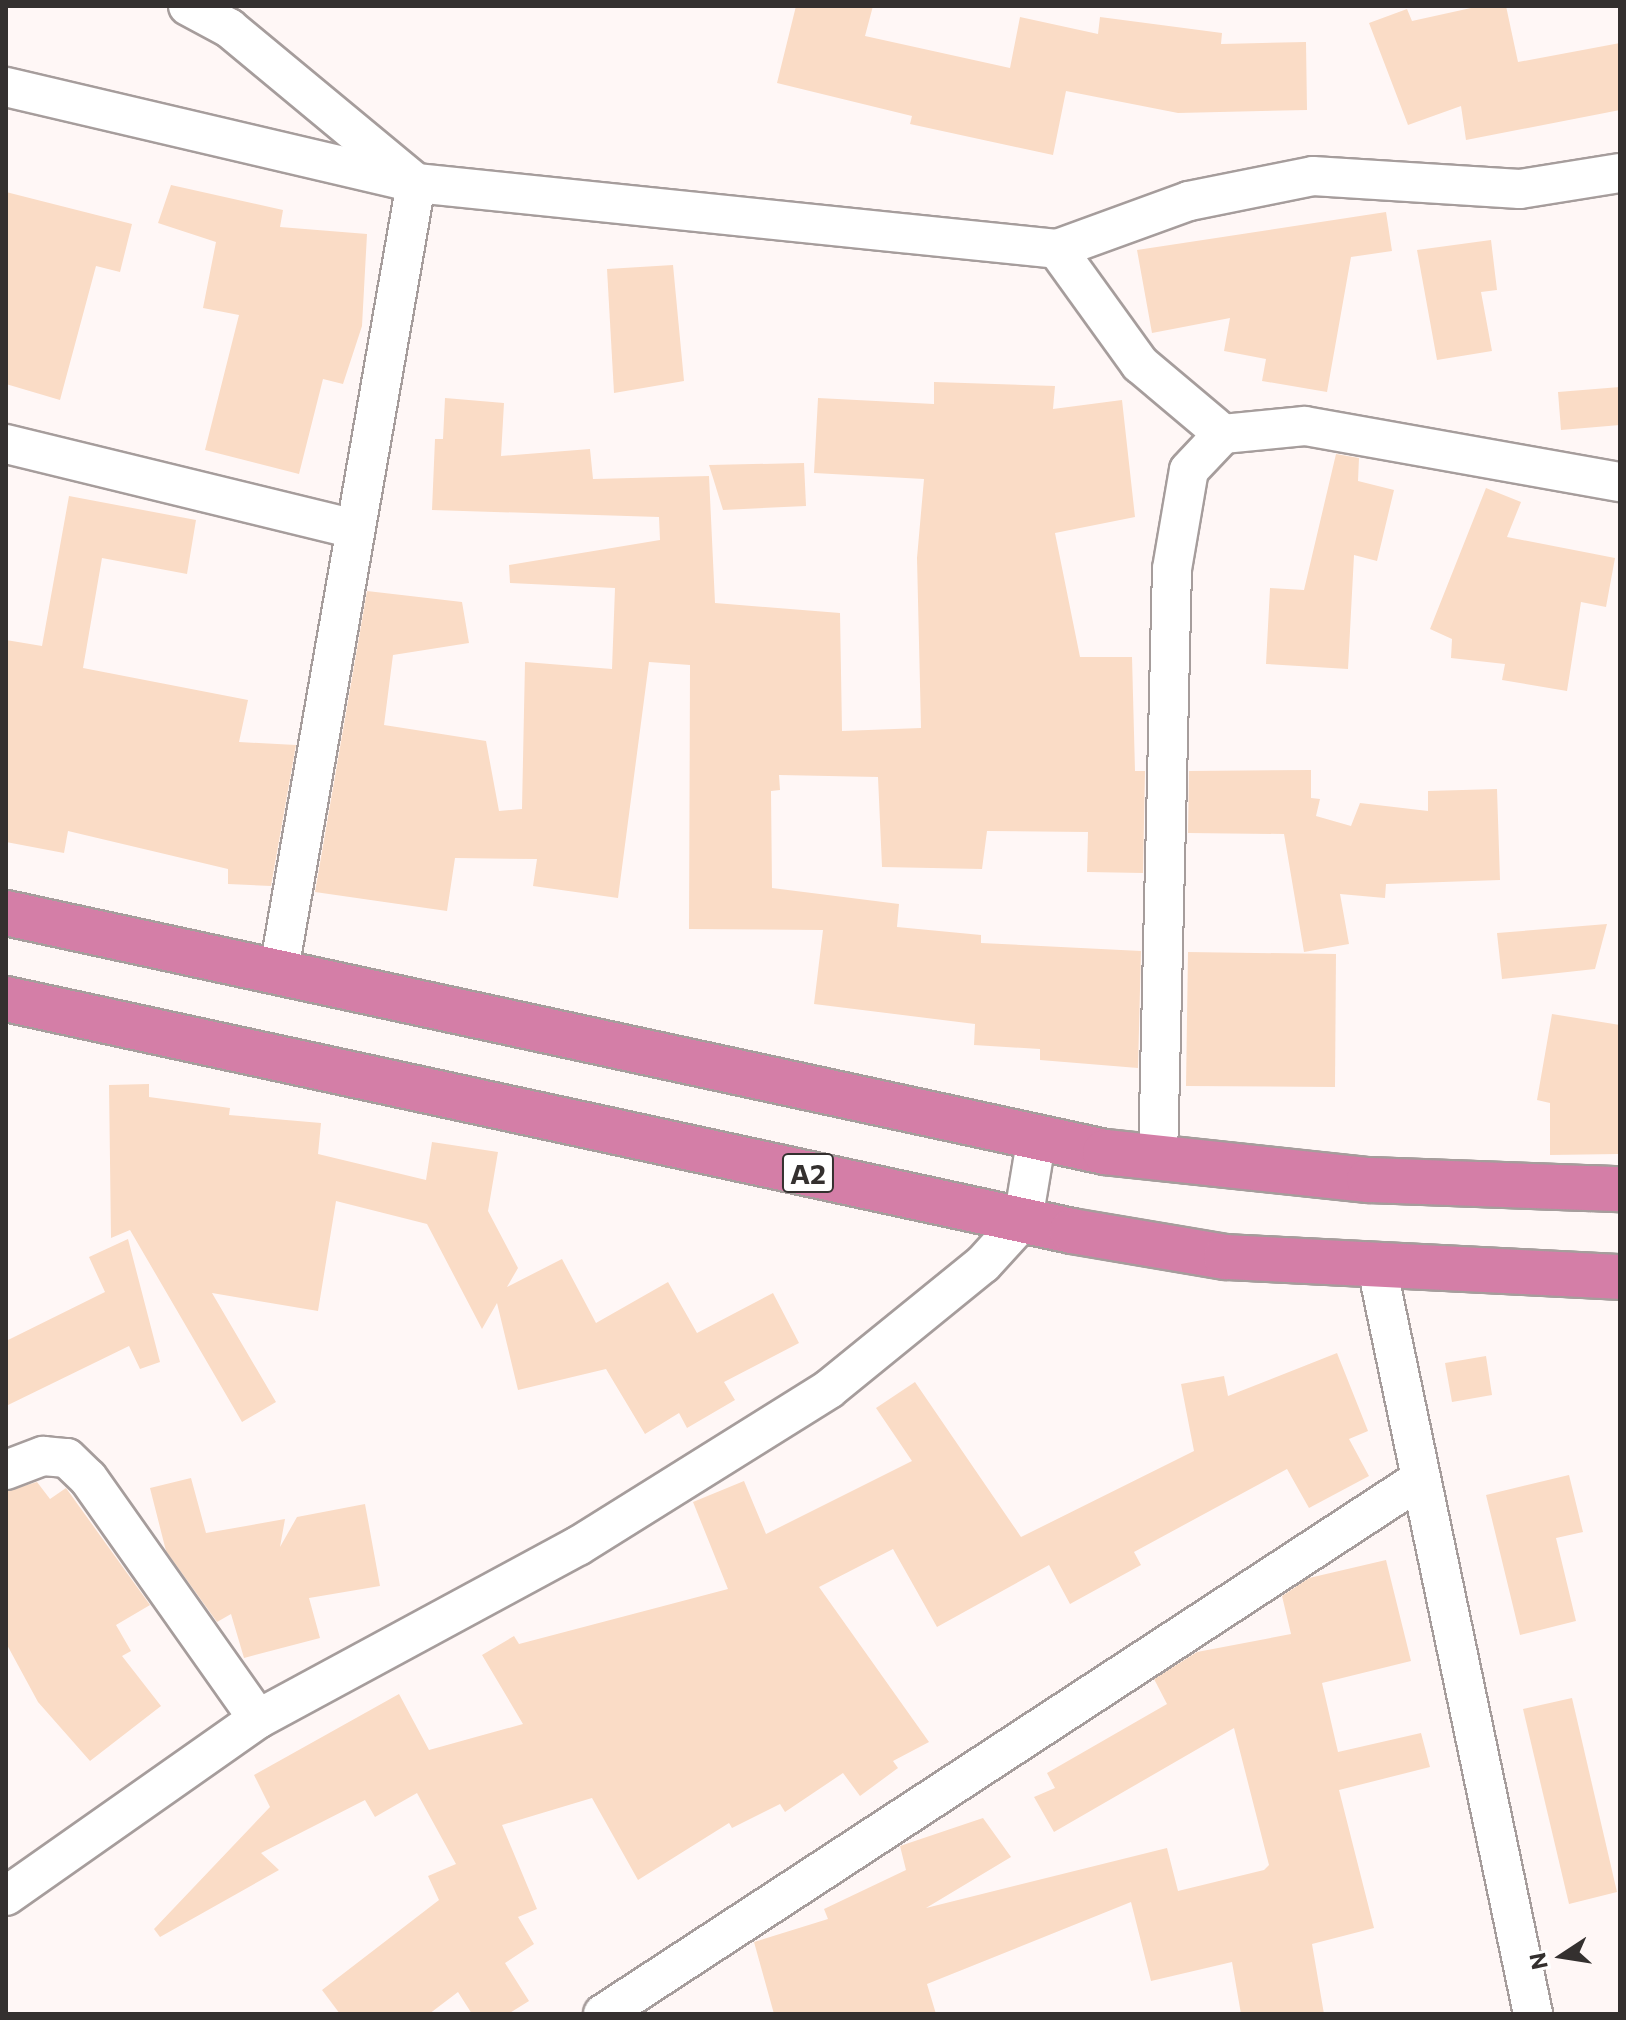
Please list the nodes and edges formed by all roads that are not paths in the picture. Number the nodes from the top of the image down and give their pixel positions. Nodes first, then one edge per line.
1 (188, 6) edge
2 (6, 87) edge
3 (1620, 173) edge
4 (416, 183) junction
5 (1057, 249) junction
6 (1223, 434) junction
7 (6, 444) edge
8 (1620, 482) edge
9 (355, 529) junction
10 (6, 913) edge
11 (279, 970) junction
12 (6, 999) edge
13 (1037, 1136) junction
14 (1158, 1158) junction
15 (1620, 1189) edge
16 (1023, 1220) junction
17 (1377, 1267) junction
18 (1620, 1277) edge
19 (6, 1470) edge
20 (1419, 1480) junction
21 (258, 1719) junction
22 (6, 1896) edge
23 (603, 2014) edge
24 (1533, 2014) edge

1 - 4 street
2 - 4 street
3 - 5 street
4 - 5 street
4 - 9 street
5 - 6 street
6 - 8 street
6 - 14 street
7 - 9 street
9 - 11 street
10 - 11 highway
11 - 13 highway
12 - 16 highway, A2
13 - 14 highway
13 - 16 street
14 - 15 highway
16 - 17 highway, A2
16 - 21 street
17 - 18 highway, A2
17 - 20 street
19 - 21 street
20 - 23 street
20 - 24 street
21 - 22 street

